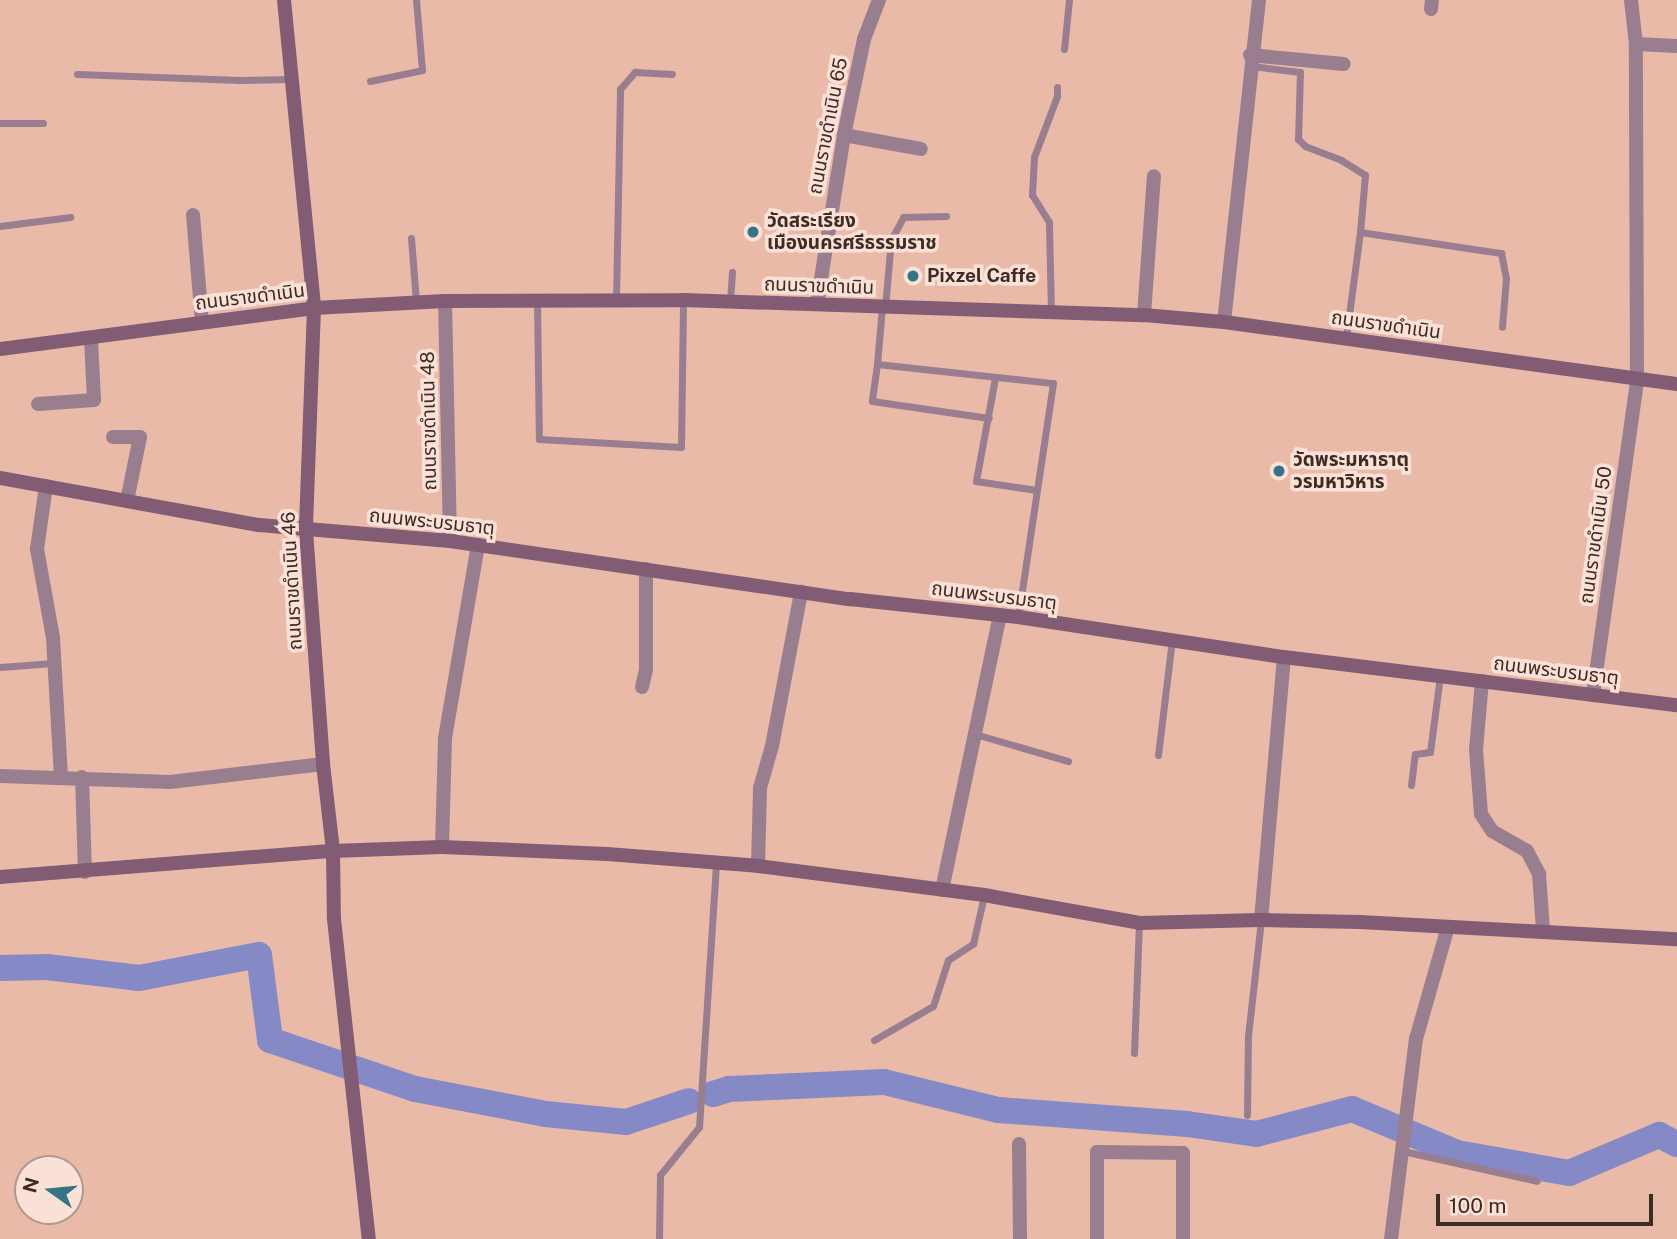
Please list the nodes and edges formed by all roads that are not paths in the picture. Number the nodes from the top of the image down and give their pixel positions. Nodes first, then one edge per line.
1 (284, 0) edge
2 (416, 0) edge
3 (879, 0) edge
4 (1069, 0) edge
5 (1259, 0) edge
6 (1631, 0) edge
7 (1636, 44) junction
8 (1677, 46) edge
9 (1064, 49) dead end
10 (1250, 61) junction
11 (1344, 64) dead end
12 (77, 74) dead end
13 (672, 74) dead end
14 (291, 79) junction
15 (370, 81) dead end
16 (1058, 87) dead end
17 (0, 123) edge
18 (43, 123) dead end
19 (844, 135) junction
20 (921, 149) dead end
21 (1154, 176) dead end
22 (193, 215) dead end
23 (946, 216) dead end
24 (71, 217) dead end
25 (0, 226) edge
26 (1360, 232) junction
27 (411, 238) dead end
28 (732, 272) dead end
29 (445, 300) junction
30 (537, 300) junction
31 (616, 300) junction
32 (683, 300) junction
33 (416, 302) junction
34 (729, 302) junction
35 (817, 304) junction
36 (314, 308) junction
37 (883, 308) junction
38 (1051, 314) junction
39 (1144, 315) junction
40 (202, 322) junction
41 (1224, 322) junction
42 (1502, 327) dead end
43 (91, 338) junction
44 (1346, 339) junction
45 (0, 349) edge
46 (877, 364) junction
47 (995, 378) junction
48 (1637, 380) junction
49 (1677, 384) edge
50 (38, 404) dead end
51 (989, 418) junction
52 (113, 436) dead end
53 (0, 478) edge
54 (47, 486) junction
55 (1036, 490) junction
56 (127, 501) junction
57 (306, 531) junction
58 (450, 541) junction
59 (478, 545) junction
60 (646, 569) junction
61 (801, 592) junction
62 (1000, 615) junction
63 (1018, 617) junction
64 (1172, 640) junction
65 (1284, 657) junction
66 (54, 663) junction
67 (0, 667) edge
68 (1440, 676) junction
69 (1482, 681) junction
70 (642, 687) dead end
71 (1593, 695) junction
72 (1677, 705) edge
73 (975, 734) junction
74 (1158, 755) dead end
75 (1068, 761) dead end
76 (323, 764) junction
77 (0, 776) edge
78 (61, 776) junction
79 (82, 777) junction
80 (1411, 785) dead end
81 (442, 847) junction
82 (333, 851) junction
83 (716, 863) junction
84 (758, 866) junction
85 (85, 872) junction
86 (0, 877) edge
87 (942, 890) junction
88 (984, 895) junction
89 (1261, 920) junction
90 (1139, 923) junction
91 (1448, 927) junction
92 (1543, 930) junction
93 (1677, 939) edge
94 (874, 1040) dead end
95 (1134, 1053) dead end
96 (1247, 1115) dead end
97 (1019, 1144) dead end
98 (1403, 1148) junction
99 (1537, 1181) dead end
100 (369, 1239) edge
101 (659, 1239) edge
102 (1020, 1239) edge
103 (1097, 1239) edge
104 (1183, 1239) edge
105 (1391, 1239) edge

1 - 14 street, ถนนราขดำเนิน 46
2 - 15 lane
3 - 19 street, ถนนราขดำเนิน 65
4 - 9 lane
5 - 10 street
6 - 7 street, ถนนราขดำเนิน 50
7 - 8 street
7 - 48 street, ถนนราขดำเนิน 50
10 - 11 street
10 - 26 lane
10 - 41 street
12 - 14 lane
13 - 31 lane
14 - 36 street, ถนนราขดำเนิน 46
16 - 38 lane
17 - 18 lane
19 - 20 street
19 - 35 street, ถนนราขดำเนิน 65
21 - 39 street
22 - 40 street
23 - 37 lane
24 - 25 lane
26 - 42 lane
26 - 44 lane
27 - 33 lane
28 - 34 lane
29 - 30 street, ถนนราขดำเนิน
29 - 33 street, ถนนราขดำเนิน
29 - 58 street, ถนนราขดำเนิน 48
30 - 31 street, ถนนราขดำเนิน
30 - 32 lane
31 - 32 street, ถนนราขดำเนิน
32 - 34 street, ถนนราขดำเนิน
33 - 36 street, ถนนราขดำเนิน
34 - 35 street, ถนนราขดำเนิน
35 - 37 street, ถนนราขดำเนิน
36 - 40 street, ถนนราขดำเนิน
36 - 57 street, ถนนราขดำเนิน 46
37 - 38 street, ถนนราขดำเนิน
37 - 46 lane
38 - 39 street, ถนนราขดำเนิน
39 - 41 street, ถนนราขดำเนิน
40 - 43 street, ถนนราขดำเนิน
41 - 44 street, ถนนราขดำเนิน
43 - 45 street, ถนนราขดำเนิน
43 - 50 street
44 - 48 street, ถนนราขดำเนิน
46 - 47 lane
46 - 51 lane
47 - 51 lane
47 - 55 lane
48 - 49 street, ถนนราขดำเนิน
48 - 71 street, ถนนราขดำเนิน 50
51 - 55 lane
52 - 56 street
53 - 54 street, ถนนพระบรมธาตุ
54 - 56 street, ถนนพระบรมธาตุ
54 - 66 street
55 - 63 lane
56 - 57 street, ถนนพระบรมธาตุ
57 - 58 street, ถนนพระบรมธาตุ
57 - 76 street, ถนนราขดำเนิน 46
58 - 59 street, ถนนพระบรมธาตุ
59 - 60 street, ถนนพระบรมธาตุ
59 - 81 street
60 - 61 street, ถนนพระบรมธาตุ
60 - 70 street
61 - 62 street, ถนนพระบรมธาตุ
61 - 84 street
62 - 63 street, ถนนพระบรมธาตุ
62 - 73 street
63 - 64 street, ถนนพระบรมธาตุ
64 - 65 street, ถนนพระบรมธาตุ
64 - 74 lane
65 - 68 street, ถนนพระบรมธาตุ
65 - 89 street
66 - 67 lane
66 - 78 street
68 - 69 street, ถนนพระบรมธาตุ
68 - 80 lane
69 - 71 street, ถนนพระบรมธาตุ
69 - 92 street
71 - 72 street, ถนนพระบรมธาตุ
73 - 75 lane
73 - 87 street
76 - 79 street
76 - 82 street, ถนนราขดำเนิน 46
77 - 78 street
78 - 79 street
79 - 85 street
81 - 82 street
81 - 83 street
82 - 85 street
82 - 100 street, ถนนราขดำเนิน 46
83 - 84 street
83 - 101 lane
84 - 87 street
85 - 86 street
87 - 88 street
88 - 90 street
88 - 94 lane
89 - 90 street
89 - 91 street
89 - 96 lane
90 - 95 lane
91 - 92 street
91 - 98 street
92 - 93 street
97 - 102 street
98 - 99 lane
98 - 105 street
103 - 104 street

